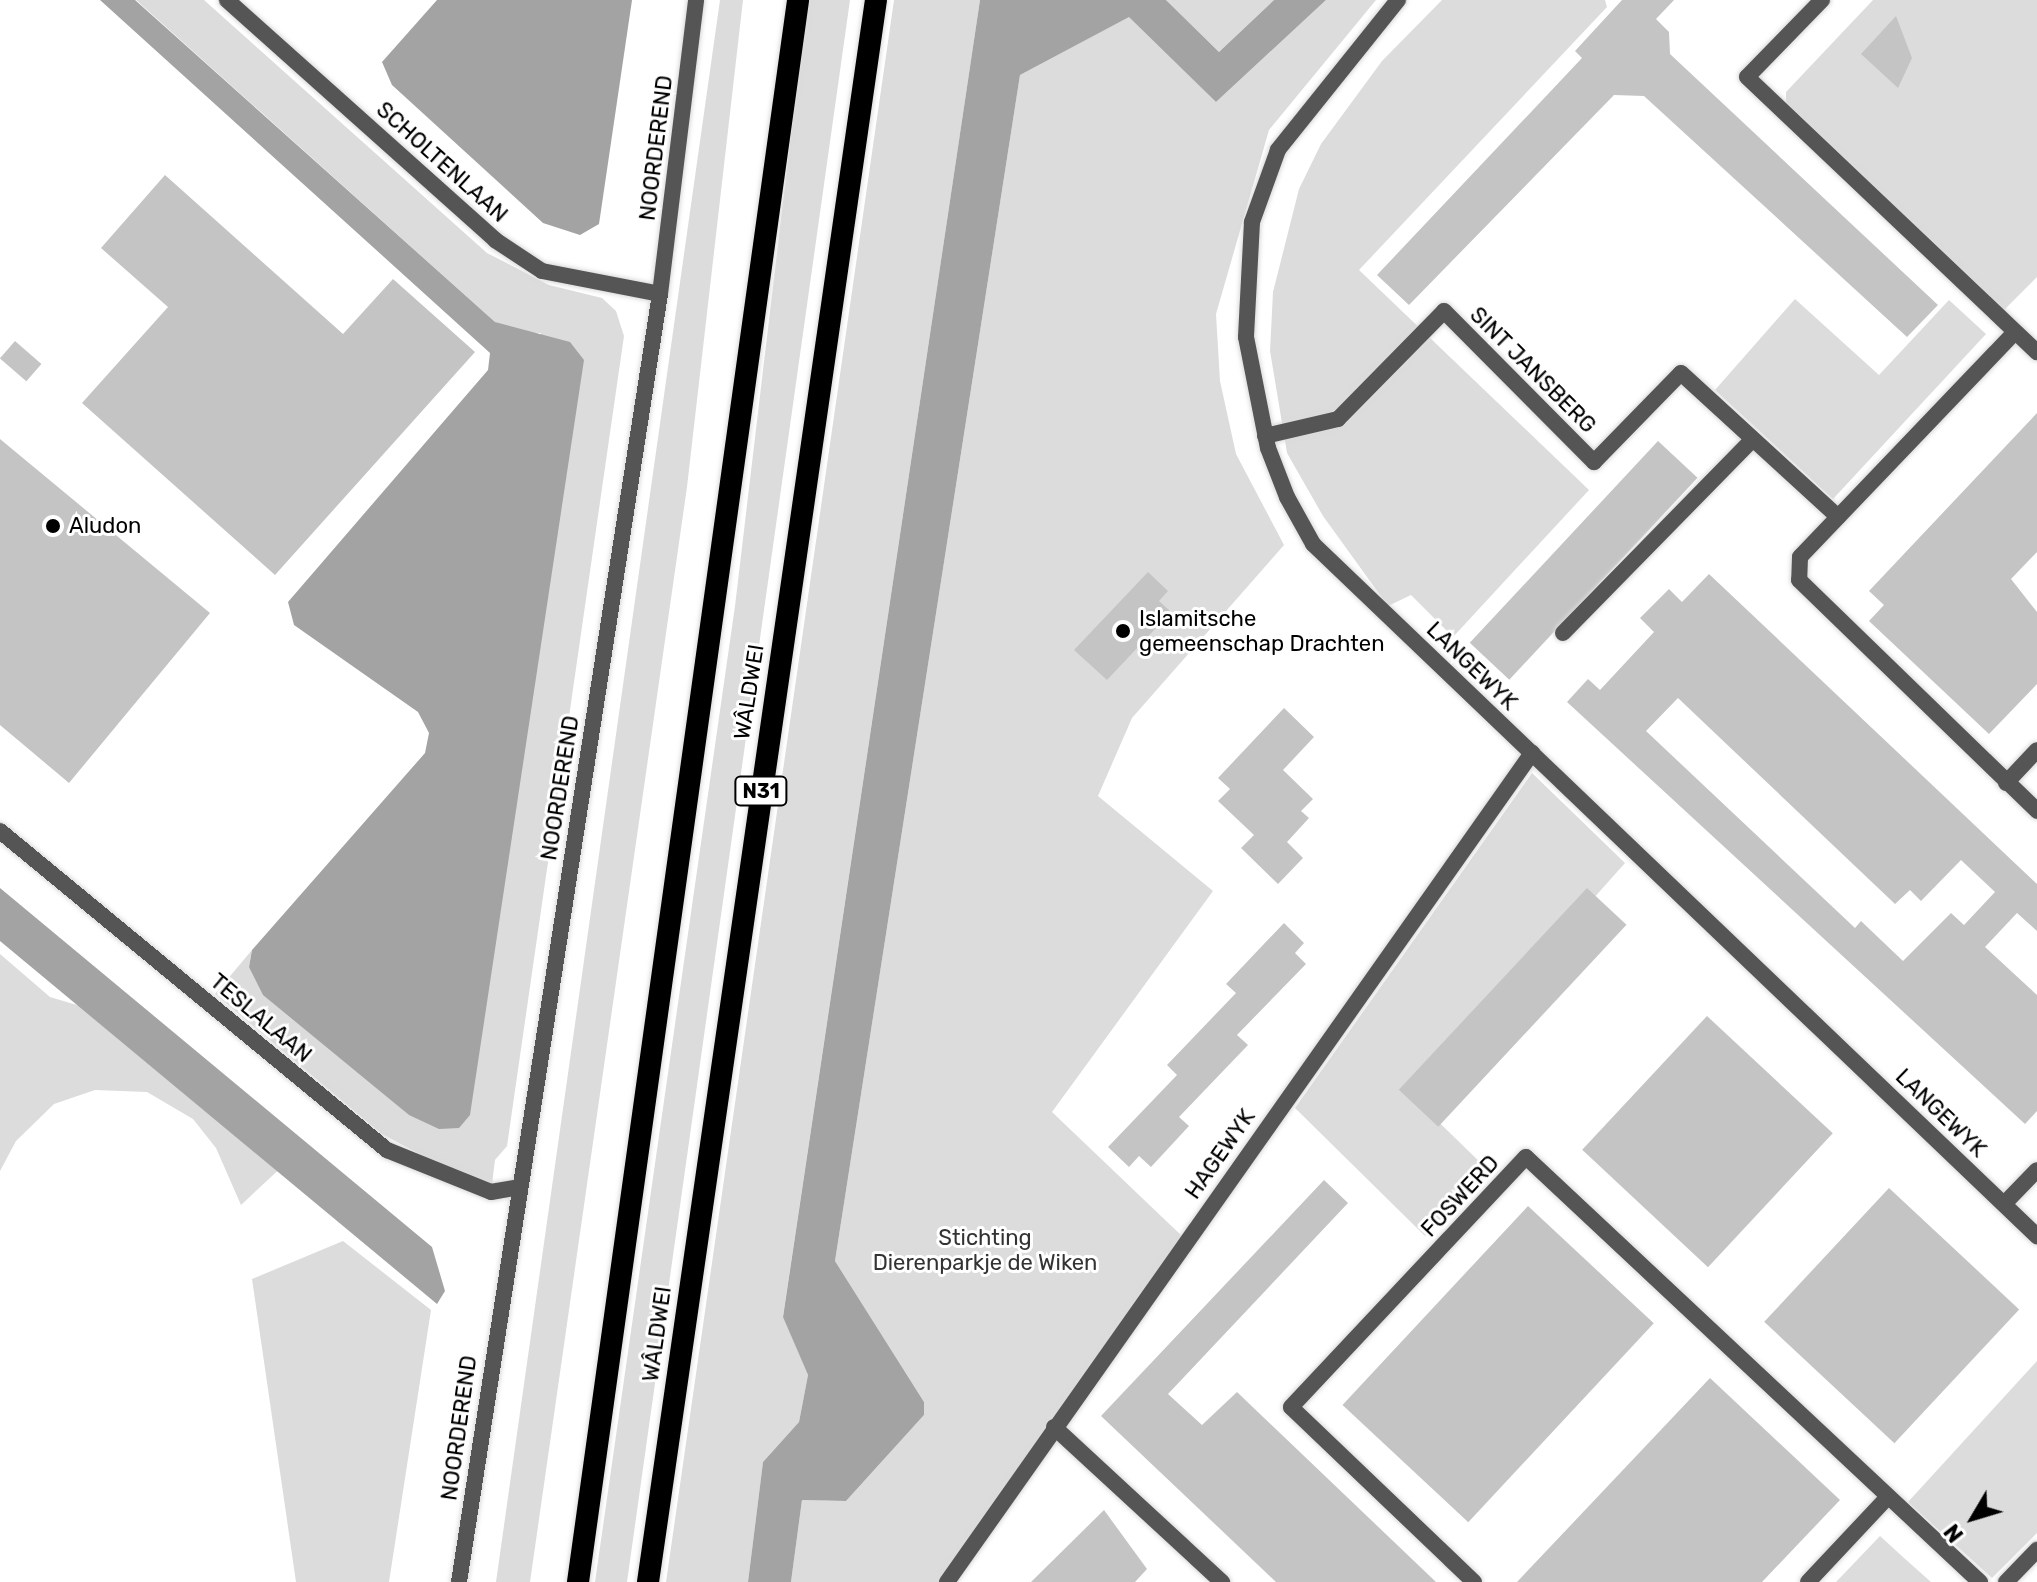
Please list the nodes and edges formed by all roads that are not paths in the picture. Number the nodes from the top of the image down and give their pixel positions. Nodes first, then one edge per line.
1 (227, 0) edge
2 (696, 0) edge
3 (798, 0) edge
4 (876, 0) edge
5 (1398, 0) edge
6 (1822, 0) edge
7 (660, 294) junction
8 (2015, 332) junction
9 (2037, 352) edge
10 (1265, 436) junction
11 (1751, 441) junction
12 (1838, 517) junction
13 (1563, 633) dead end
14 (2037, 750) edge
15 (1532, 753) junction
16 (2006, 783) junction
17 (2037, 811) edge
18 (0, 831) edge
19 (2037, 1170) edge
20 (518, 1187) junction
21 (2004, 1204) junction
22 (2037, 1236) edge
23 (1054, 1427) junction
24 (1886, 1499) junction
25 (2037, 1550) edge
26 (459, 1582) edge
27 (578, 1582) edge
28 (648, 1582) edge
29 (947, 1582) edge
30 (1222, 1582) edge
31 (1474, 1582) edge
32 (1808, 1582) edge
33 (1980, 1582) edge
34 (2006, 1582) edge

1 - 7 street, SCHOLTENLAAN
2 - 7 street, NOORDEREND
3 - 27 highway, WÂLDWEI
4 - 28 highway, WÂLDWEI / N31
5 - 10 street, LANGEWYK
6 - 8 street
7 - 20 street, NOORDEREND
8 - 9 street
8 - 12 street
10 - 11 street, SINT JANSBERG
10 - 15 street, LANGEWYK
11 - 12 street, SINT JANSBERG
11 - 13 street
12 - 16 street
14 - 16 street
15 - 21 street, LANGEWYK
15 - 23 street, HAGEWYK
16 - 17 street
18 - 20 street, TESLALAAN
19 - 21 street
20 - 26 street, NOORDEREND
21 - 22 street, LANGEWYK
23 - 29 street, HAGEWYK
23 - 30 street
24 - 31 street, FOSWERD
24 - 32 street
24 - 33 street, FOSWERD
25 - 34 street

